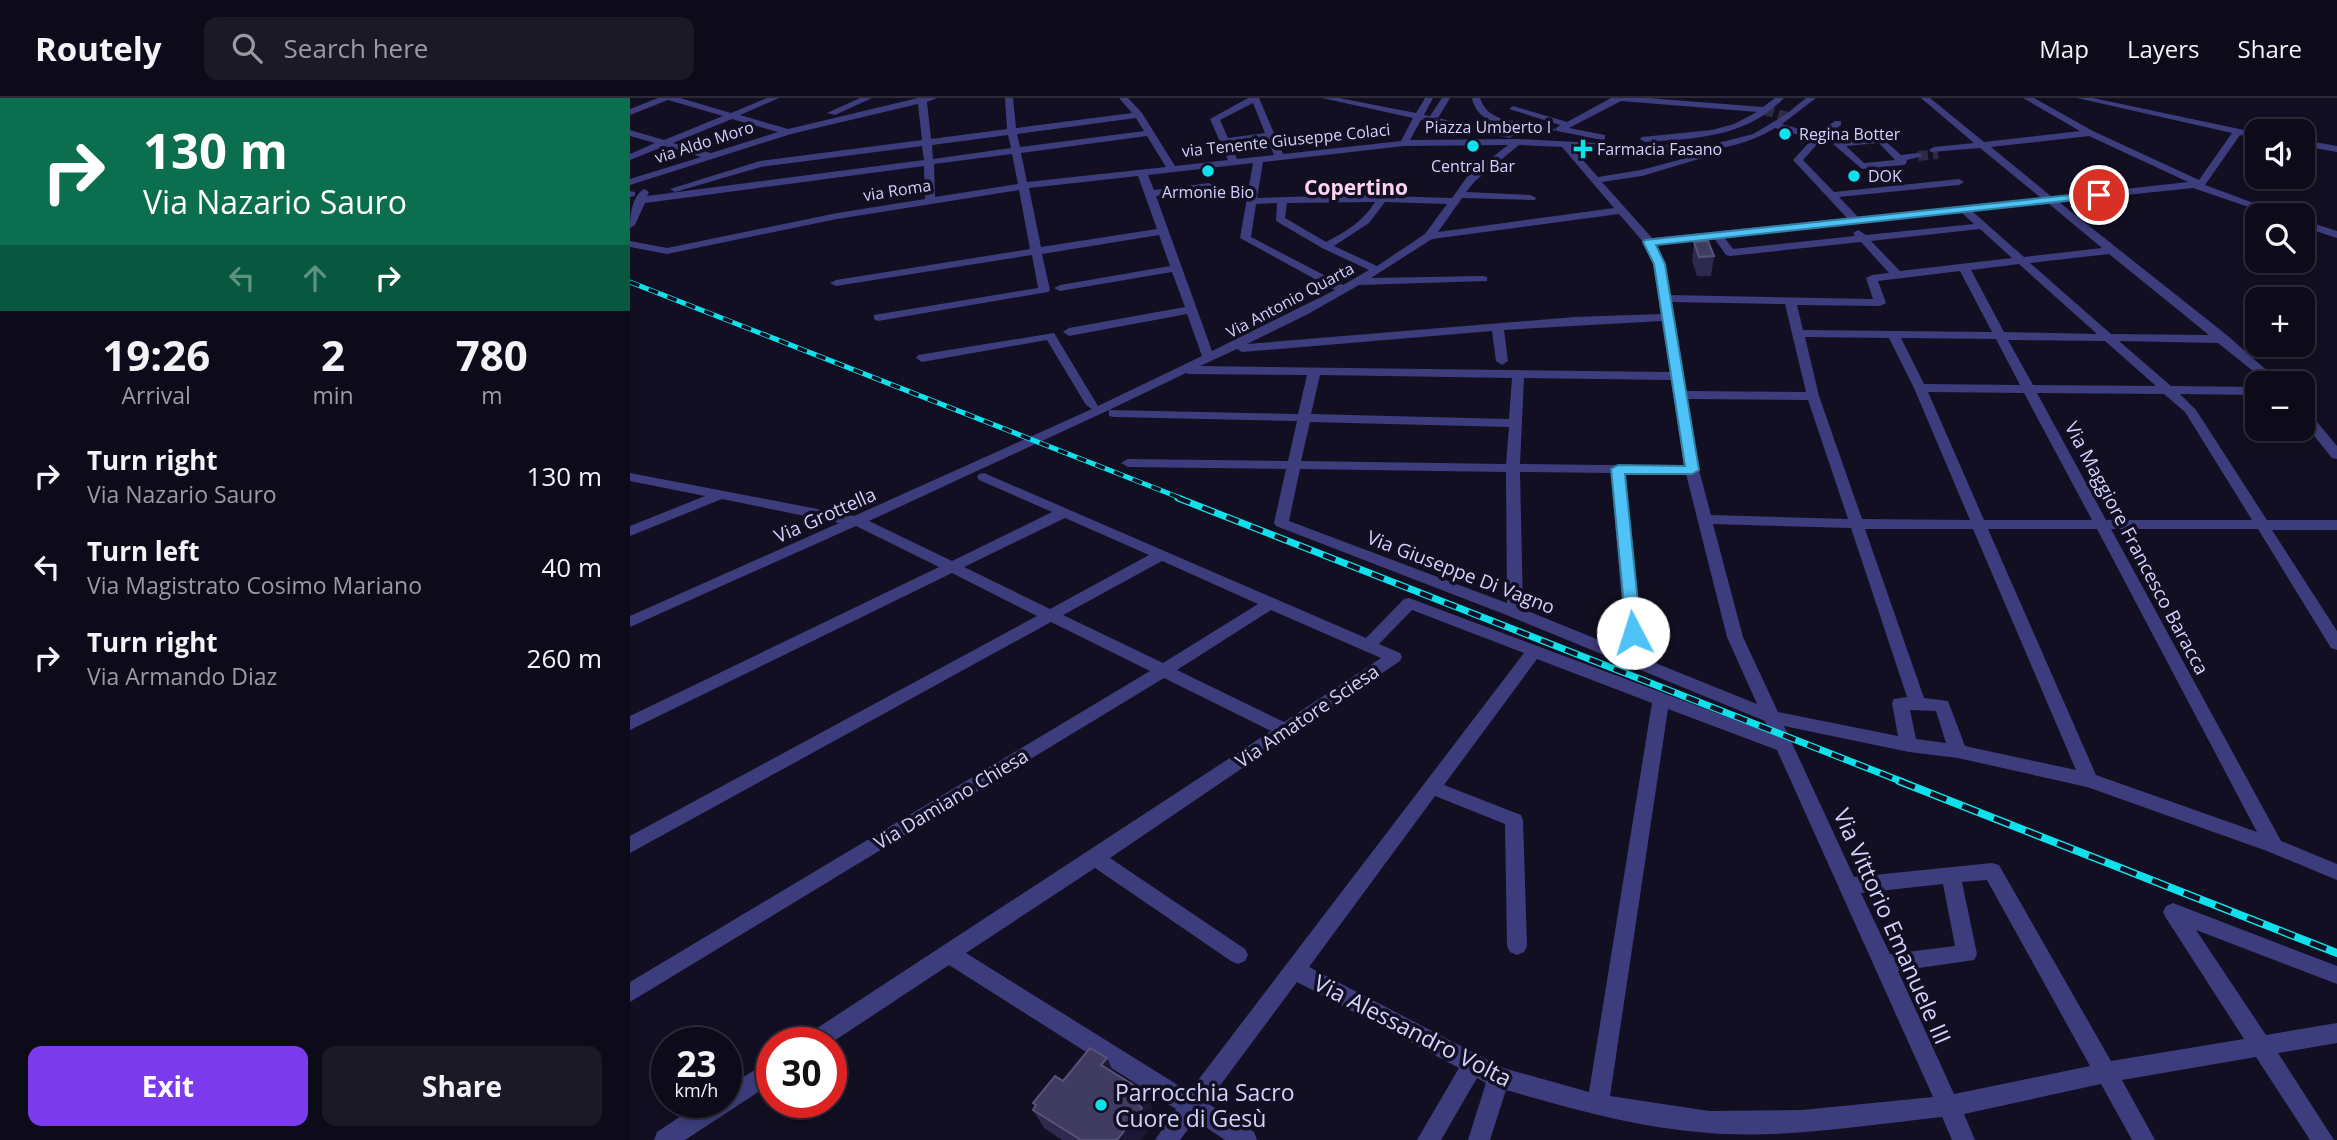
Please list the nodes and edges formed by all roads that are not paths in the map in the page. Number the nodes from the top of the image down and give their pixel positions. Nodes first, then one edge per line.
1 (668, 98) edge
2 (775, 98) edge
3 (868, 98) edge
4 (933, 98) edge
5 (1009, 98) edge
6 (1123, 98) edge
7 (1255, 98) edge
8 (1326, 98) edge
9 (1429, 98) edge
10 (1446, 98) edge
11 (1476, 98) edge
12 (1618, 98) edge
13 (1780, 98) edge
14 (1812, 98) edge
15 (1925, 98) edge
16 (2027, 98) edge
17 (2081, 98) edge
18 (922, 99) edge
19 (1513, 109) dead end
20 (1764, 110) junction
21 (630, 111) edge
22 (731, 116) junction
23 (1139, 116) junction
24 (1416, 118) junction
25 (1432, 121) junction
26 (1838, 123) dead end
27 (1774, 125) junction
28 (1560, 128) junction
29 (1731, 128) junction
30 (1012, 131) junction
31 (788, 132) junction
32 (630, 133) edge
33 (1149, 133) junction
34 (2090, 133) junction
35 (2237, 133) junction
36 (2245, 134) edge
37 (1272, 135) junction
38 (1751, 138) junction
39 (1516, 140) junction
40 (1225, 141) junction
41 (1542, 141) junction
42 (928, 142) junction
43 (1815, 142) junction
44 (663, 143) junction
45 (1404, 143) junction
46 (1563, 143) junction
47 (1838, 144) junction
48 (2315, 145) edge
49 (1985, 146) junction
50 (1634, 148) junction
51 (2337, 149) edge
52 (1016, 150) junction
53 (1936, 152) tunnel mouth
54 (1692, 153) junction
55 (1848, 154) junction
56 (1916, 154) tunnel mouth
57 (709, 156) junction
58 (1897, 156) junction
59 (630, 157) edge
60 (1280, 157) junction
61 (1259, 159) junction
62 (929, 162) junction
63 (1234, 162) junction
64 (1172, 168) junction
65 (1653, 169) junction
66 (1142, 172) junction
67 (649, 176) junction
68 (1596, 180) junction
69 (700, 181) junction
70 (1959, 182) dead end
71 (2200, 183) junction
72 (630, 184) edge
73 (1023, 186) junction
74 (1209, 186) dead end
75 (705, 192) junction
76 (630, 194) edge
77 (1150, 194) junction
78 (1831, 195) junction
79 (643, 196) junction
80 (1457, 198) junction
81 (1531, 198) dead end
82 (1381, 199) junction
83 (1282, 200) junction
84 (2052, 200) junction
85 (930, 201) junction
86 (1251, 201) junction
87 (2247, 203) edge
88 (1963, 209) junction
89 (1623, 210) junction
90 (630, 220) edge
91 (1852, 221) junction
92 (1983, 226) junction
93 (2315, 227) edge
94 (1164, 231) junction
95 (630, 234) edge
96 (1717, 235) junction
97 (2337, 235) edge
98 (1429, 236) junction
99 (1864, 239) junction
100 (1649, 242) junction
101 (630, 244) edge
102 (1326, 246) junction
103 (649, 249) junction
104 (2112, 250) junction
105 (1036, 251) junction
106 (2022, 260) junction
107 (1178, 268) junction
108 (1964, 268) junction
109 (1378, 270) junction
110 (1897, 275) junction
111 (1483, 279) dead end
112 (1357, 282) junction
113 (836, 283) dead end
114 (1060, 288) dead end
115 (1344, 290) junction
116 (1665, 298) junction
117 (1790, 302) junction
118 (1190, 310) junction
119 (878, 317) dead end
120 (1669, 317) junction
121 (1498, 328) junction
122 (1069, 332) dead end
123 (1796, 333) junction
124 (1894, 336) junction
125 (2002, 336) junction
126 (2109, 338) junction
127 (2224, 339) junction
128 (1233, 348) junction
129 (922, 358) dead end
130 (1209, 359) junction
131 (1502, 361) dead end
132 (1183, 370) junction
133 (2261, 371) edge
134 (1314, 372) junction
135 (1518, 374) junction
136 (1676, 376) junction
137 (1920, 388) junction
138 (2031, 388) junction
139 (2170, 390) junction
140 (2245, 391) edge
141 (1679, 396) junction
142 (1813, 396) junction
143 (1092, 405) dead end
144 (1114, 413) dead end
145 (1304, 417) junction
146 (1515, 422) junction
147 (2315, 429) edge
148 (1035, 441) joint
149 (2337, 456) edge
150 (1128, 463) dead end
151 (1291, 467) junction
152 (1513, 468) junction
153 (1618, 469) junction
154 (1692, 470) junction
155 (630, 477) edge
156 (984, 477) dead end
157 (720, 495) junction
158 (1065, 512) junction
159 (1705, 519) junction
160 (859, 522) junction
161 (1857, 524) junction
162 (2260, 524) junction
163 (1977, 525) junction
164 (2337, 525) edge
165 (2102, 526) junction
166 (630, 531) edge
167 (1161, 555) junction
168 (953, 568) junction
169 (1270, 603) junction
170 (1515, 612) junction
171 (1052, 616) junction
172 (630, 622) edge
173 (2337, 644) edge
174 (1368, 646) junction
175 (1535, 650) junction
176 (1635, 661) junction
177 (1165, 670) junction
178 (1661, 702) junction
179 (1918, 704) junction
180 (630, 724) edge
181 (1285, 730) junction
182 (1778, 732) junction
183 (1909, 745) junction
184 (1958, 751) junction
185 (2089, 779) junction
186 (1433, 789) junction
187 (630, 845) edge
188 (2274, 846) junction
189 (1095, 858) junction
190 (2337, 872) edge
191 (1951, 875) junction
192 (1848, 886) junction
193 (1517, 946) dead end
194 (950, 954) junction
195 (1238, 955) dead end
196 (1884, 964) junction
197 (1295, 970) junction
198 (2337, 975) edge
199 (630, 993) edge
200 (838, 1027) edge
201 (2337, 1033) edge
202 (2263, 1046) junction
203 (1473, 1065) junction
204 (2105, 1073) junction
205 (1499, 1078) junction
206 (1598, 1105) junction
207 (1948, 1106) junction
208 (1191, 1107) junction
209 (698, 1118) edge
210 (665, 1140) edge
211 (1166, 1140) edge
212 (1246, 1140) edge
213 (1428, 1140) edge
214 (1479, 1140) edge
215 (1964, 1140) edge
216 (2144, 1140) edge
217 (2323, 1140) edge

1 - 21 street
1 - 22 street
2 - 22 street
3 - 31 street
4 - 18 street
5 - 30 street
6 - 23 street
7 - 37 street
7 - 40 street
8 - 24 street
9 - 24 street
10 - 25 street
11 - 28 street
12 - 20 street
12 - 28 street
13 - 20 street
14 - 27 street
15 - 49 street
16 - 34 street
17 - 35 street
18 - 31 street
18 - 42 street
19 - 28 street
20 - 29 street
22 - 31 street
22 - 44 street
23 - 30 street
23 - 33 street
24 - 25 street, Piazza Umberto I
24 - 45 street, Piazza Umberto I
25 - 39 street, Piazza Umberto I
26 - 43 street
27 - 38 street
27 - 43 street
28 - 29 street
28 - 41 street
29 - 38 street
30 - 42 street
30 - 52 street
31 - 57 street, via Aldo Moro
32 - 44 street
33 - 52 street
33 - 64 street
34 - 49 street
34 - 71 street
35 - 36 street
35 - 71 street
37 - 40 street
37 - 60 street
38 - 54 street
39 - 41 street, Piazza Umberto I
39 - 45 street, Piazza Umberto I
39 - 80 street, Via Antonio Quarta
40 - 63 street
41 - 46 street, Piazza Umberto I
42 - 62 street
42 - 69 street
43 - 47 street
43 - 55 street
43 - 78 street
44 - 57 street
44 - 59 street
45 - 60 street, via Tenente Giuseppe Colaci
46 - 50 street, Piazza Umberto I
46 - 68 street, Via Vittorio Emanuele III
47 - 55 street
47 - 58 street
48 - 51 street
49 - 53 street
49 - 84 street
50 - 54 street, Piazza Umberto I
50 - 65 street
52 - 62 street
52 - 73 street
54 - 65 street
55 - 58 street
56 - 58 street
57 - 67 street, via Aldo Moro
60 - 61 street, via Tenente Giuseppe Colaci
61 - 63 street, via Tenente Giuseppe Colaci
61 - 86 street
62 - 75 street
62 - 85 street
63 - 64 street, via Tenente Giuseppe Colaci
64 - 66 street, via Roma
65 - 68 street
66 - 73 street, via Roma
66 - 77 street
67 - 72 street, via Aldo Moro
67 - 79 street
68 - 89 street, Via Vittorio Emanuele III
69 - 75 street
69 - 79 street
70 - 78 street
71 - 84 street
71 - 87 street
72 - 79 street
73 - 85 street, via Roma
73 - 105 street
74 - 77 street
75 - 79 street
76 - 79 street
77 - 94 street
78 - 91 street
79 - 90 street
80 - 81 street
80 - 82 street
80 - 98 street, Via Antonio Quarta
82 - 83 street
82 - 102 street
83 - 86 street
83 - 102 street
84 - 88 street
84 - 104 street
85 - 103 street, via Roma
86 - 115 street
88 - 91 street
88 - 92 street
89 - 98 street
89 - 100 street, Via Vittorio Emanuele III
91 - 96 street
91 - 99 street
92 - 99 street
92 - 106 street
93 - 97 street
94 - 105 street
94 - 107 street
95 - 103 street
96 - 99 street
96 - 100 street
98 - 109 street, Via Antonio Quarta
99 - 110 street
100 - 116 street, Via Vittorio Emanuele III
101 - 103 street, via Roma
102 - 109 street
104 - 106 street
104 - 127 street
105 - 113 street
105 - 119 street
106 - 108 street
106 - 126 street
107 - 114 street
107 - 118 street
108 - 110 street
108 - 125 street, Via Maggiore Francesco Baracca
109 - 112 street, Via Antonio Quarta
110 - 117 street
111 - 112 street
112 - 115 street, Via Antonio Quarta
115 - 128 street, Via Antonio Quarta
116 - 117 street
116 - 120 street, Via Vittorio Emanuele III
117 - 123 street
118 - 122 street
118 - 130 street
120 - 121 street
120 - 136 street, Via Vittorio Emanuele III
121 - 128 street
121 - 131 street
123 - 124 street
123 - 142 street
124 - 125 street
124 - 137 street
125 - 126 street
125 - 138 street, Via Maggiore Francesco Baracca
126 - 127 street
126 - 139 street
127 - 133 street
128 - 130 street, Via Antonio Quarta
129 - 143 street
130 - 132 street, Via Antonio Quarta
132 - 134 street
132 - 148 street, Via Antonio Quarta
134 - 135 street
134 - 145 street, Via Giuseppe Di Vagno
135 - 136 street
135 - 146 street
136 - 141 street, Via Vittorio Emanuele III
137 - 138 street
137 - 163 street
138 - 139 street
138 - 165 street, Via Maggiore Francesco Baracca
139 - 140 street
139 - 162 street
141 - 142 street
141 - 154 street, Via Vittorio Emanuele III
142 - 161 street
144 - 145 street
145 - 146 street
145 - 151 street, Via Giuseppe Di Vagno
146 - 152 street
147 - 149 street
148 - 160 street, Via Grottella
150 - 151 street
151 - 152 street
151 - 170 street, Via Giuseppe Di Vagno
152 - 153 street
152 - 170 street
153 - 154 street
153 - 176 street
154 - 159 street, Via Vittorio Emanuele III
155 - 157 street
156 - 158 street
157 - 160 street
157 - 166 street
158 - 167 street
158 - 168 street
159 - 161 street
159 - 182 street, Via Vittorio Emanuele III
160 - 168 street
160 - 172 street, Via Grottella
161 - 163 street
161 - 179 street
162 - 164 street
162 - 165 street
162 - 173 street
163 - 165 street
163 - 185 street
165 - 188 street, Via Maggiore Francesco Baracca
167 - 169 street
167 - 171 street
168 - 171 street
168 - 180 street
169 - 174 street
169 - 177 street, Via Damiano Chiesa
170 - 176 street, Via Giuseppe Di Vagno
171 - 177 street
171 - 187 street
174 - 175 street, Via Amatore Sciesa
174 - 181 street, Via Amatore Sciesa
175 - 178 street, Via Amatore Sciesa
175 - 186 street
176 - 182 street, Via Giuseppe Di Vagno
177 - 181 street
177 - 199 street, Via Damiano Chiesa
178 - 182 street, Via Amatore Sciesa
178 - 206 street
179 - 183 street
179 - 184 street
181 - 189 street, Via Amatore Sciesa
182 - 183 street
182 - 192 street, Via Vittorio Emanuele III
183 - 184 street
184 - 185 street
185 - 188 street
186 - 193 street
186 - 197 street
188 - 190 street
189 - 194 street, Via Amatore Sciesa
189 - 195 street
191 - 192 street
191 - 196 street
191 - 204 street
192 - 196 street, Via Vittorio Emanuele III
194 - 200 street, Via Amatore Sciesa
194 - 208 street
196 - 207 street, Via Vittorio Emanuele III
197 - 203 street, Via Alessandro Volta
197 - 208 street
198 - 202 street
201 - 202 street, Via Alessandro Volta
202 - 204 street, Via Alessandro Volta
202 - 217 street
203 - 205 street, Via Alessandro Volta
203 - 213 street
204 - 207 street, Via Alessandro Volta
204 - 216 street
205 - 206 street, Via Alessandro Volta
205 - 214 street
206 - 207 street, Via Alessandro Volta
207 - 215 street, Via Vittorio Emanuele III
208 - 211 street
208 - 212 street
209 - 210 street

